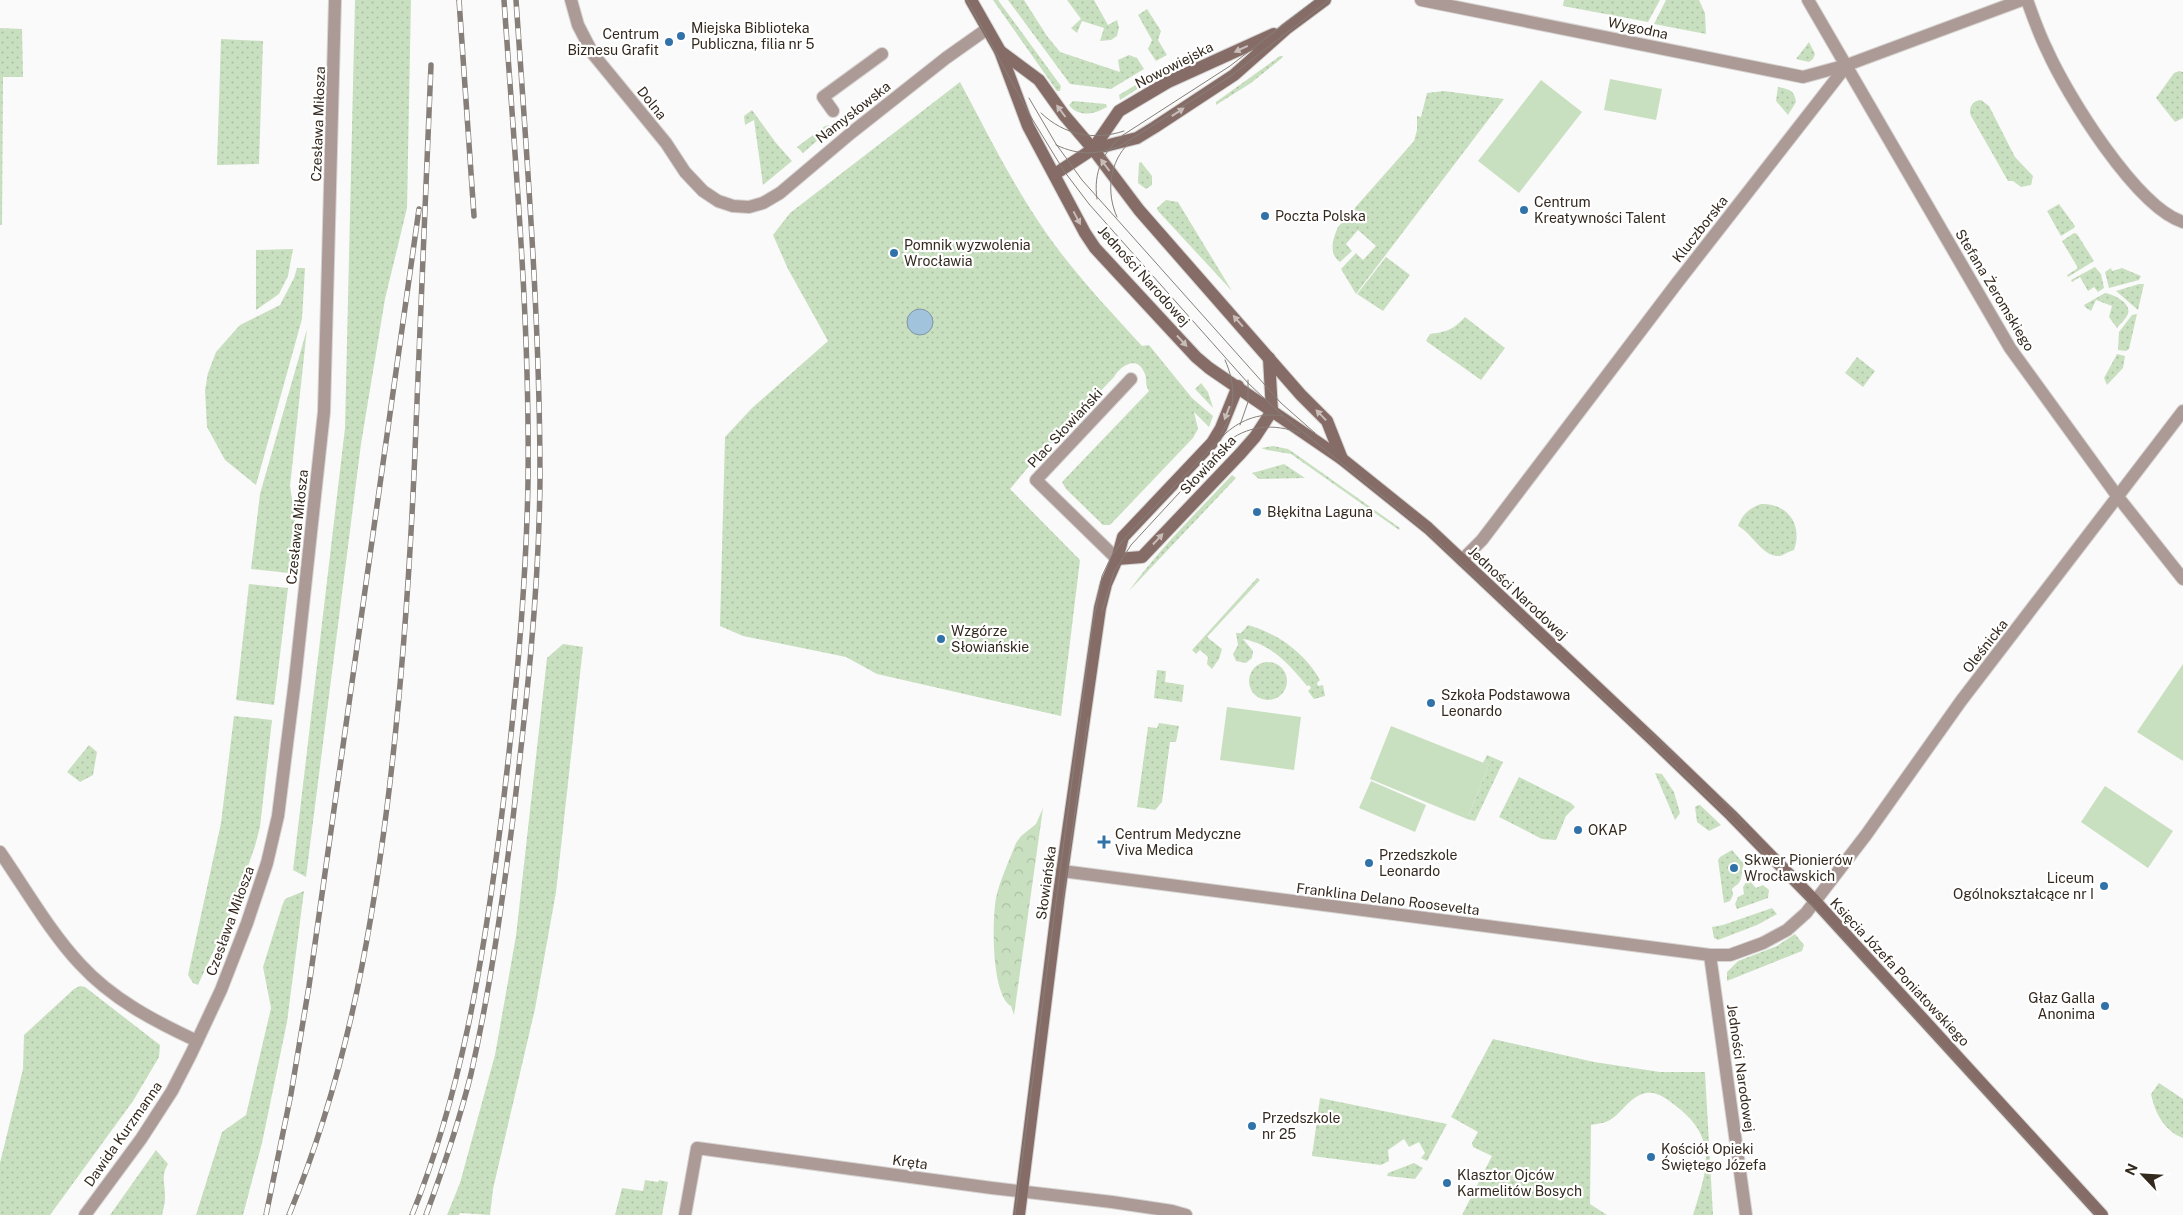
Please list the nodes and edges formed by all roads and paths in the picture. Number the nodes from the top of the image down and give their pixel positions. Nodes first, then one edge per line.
1 (335, 0) edge
2 (571, 0) edge
3 (971, 0) edge
4 (1325, 0) edge
5 (1421, 0) edge
6 (1808, 0) edge
7 (2022, 0) edge
8 (2027, 0) edge
9 (987, 29) junction
10 (1286, 29) junction
11 (1000, 51) junction
12 (882, 54) dead end
13 (1847, 65) junction
14 (833, 111) dead end
15 (1093, 149) junction
16 (1054, 174) junction
17 (733, 206) joint
18 (2183, 222) edge
19 (1270, 358) junction
20 (1131, 379) dead end
21 (1238, 386) junction
22 (1272, 411) junction
23 (2183, 411) edge
24 (1342, 459) junction
25 (2118, 497) junction
26 (1117, 559) junction
27 (1462, 560) junction
28 (2183, 578) edge
29 (1669, 755) joint
30 (0, 852) edge
31 (1062, 871) junction
32 (1815, 901) junction
33 (1710, 955) junction
34 (197, 1042) junction
35 (1022, 1190) junction
36 (85, 1215) edge
37 (685, 1215) edge
38 (1019, 1215) edge
39 (1186, 1215) edge
40 (1746, 1215) edge
41 (2102, 1215) edge

1 - 34 street, Czesława Miłosza
2 - 17 street, Dolna
3 - 9 street, Jedności Narodowej
4 - 10 street, Nowowiejska
5 - 13 street, Wygodna
6 - 13 street, Stefana Żeromskiego
7 - 13 street
8 - 18 street
9 - 11 street, Jedności Narodowej
9 - 17 street, Namysłowska
15 -> 10 street, Nowowiejska
10 -> 15 street, Nowowiejska
15 -> 11 street, Jedności Narodowej
11 - 16 street, Jedności Narodowej
12 - 14 street
13 - 25 street, Stefana Żeromskiego
13 - 27 street, Kluczborska
15 - 16 street, Nowowiejska
19 -> 15 street, Jedności Narodowej
16 -> 21 street, Jedności Narodowej
19 - 22 street
24 -> 19 street, Jedności Narodowej
20 - 26 street, Plac Słowiański
21 - 22 street, Jedności Narodowej
21 -> 26 street, Słowiańska
22 - 24 street, Jedności Narodowej
26 -> 22 street, Słowiańska
23 - 25 street, Oleśnicka
24 - 27 street, Jedności Narodowej
25 - 28 street, Stefana Żeromskiego
25 - 32 street, Oleśnicka
26 - 31 street, Słowiańska
27 - 29 street, Jedności Narodowej
29 - 32 street, Księcia Józefa Poniatowskiego
30 - 34 street
31 - 33 street, Franklina Delano Roosevelta
31 - 35 street, Słowiańska
32 - 33 street, Oleśnicka
32 - 41 street, Księcia Józefa Poniatowskiego
33 - 40 street, Jedności Narodowej
34 - 36 street, Dawida Kurzmanna
35 - 37 street, Kręta
35 - 38 street, Słowiańska
35 - 39 street, Kręta

